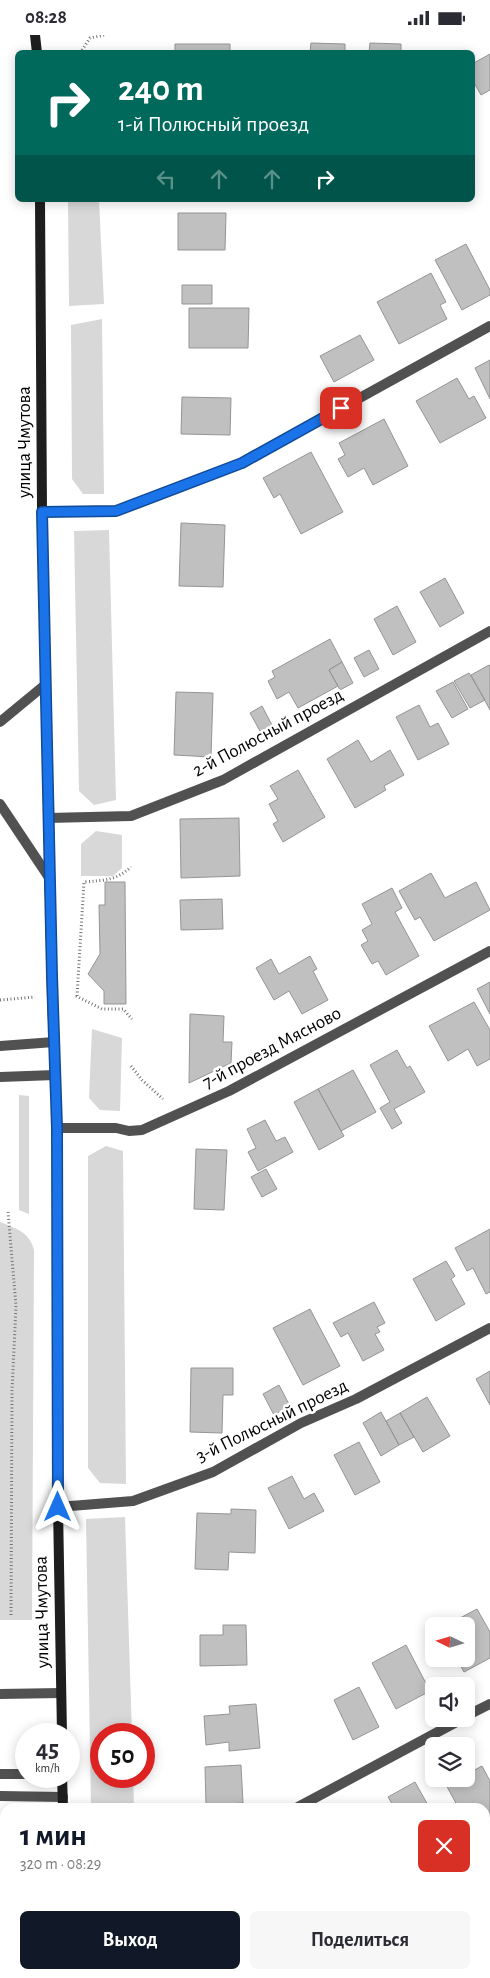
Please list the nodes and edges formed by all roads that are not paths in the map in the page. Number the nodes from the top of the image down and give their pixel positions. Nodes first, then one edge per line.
1 (35, 35) edge
2 (36, 50) edge
3 (40, 202) edge
4 (490, 326) edge
5 (42, 512) junction
6 (490, 631) edge
7 (46, 685) junction
8 (0, 722) edge
9 (0, 804) edge
10 (48, 818) junction
11 (50, 879) junction
12 (490, 951) edge
13 (54, 1042) junction
14 (0, 1046) edge
15 (55, 1075) junction
16 (0, 1077) edge
17 (57, 1128) junction
18 (490, 1328) edge
19 (58, 1507) junction
20 (61, 1693) junction
21 (0, 1694) edge
22 (490, 1703) edge
23 (475, 1711) edge
24 (62, 1723) edge
25 (447, 1727) edge
26 (0, 1774) edge
27 (15, 1774) edge
28 (62, 1788) edge
29 (0, 1796) edge
30 (63, 1802) edge
31 (305, 1803) edge

1 - 2 main road
3 - 5 main road, улица Чмутова
4 - 5 street
5 - 7 main road, улица Чмутова
6 - 10 street, 2-й Полюсный проезд
7 - 8 street
7 - 10 main road, улица Чмутова
9 - 11 street
10 - 11 main road, улица Чмутова
11 - 13 main road, улица Чмутова
12 - 17 street, 7-й проезд Мясново
13 - 14 street
13 - 15 main road, улица Чмутова
15 - 16 street
15 - 17 main road, улица Чмутова
17 - 19 main road, улица Чмутова
18 - 19 street, 3-й Полюсный проезд
19 - 20 main road, улица Чмутова
20 - 21 street
20 - 24 main road, улица Чмутова
22 - 23 street
25 - 31 street
26 - 27 street
28 - 30 main road
29 - 30 street

